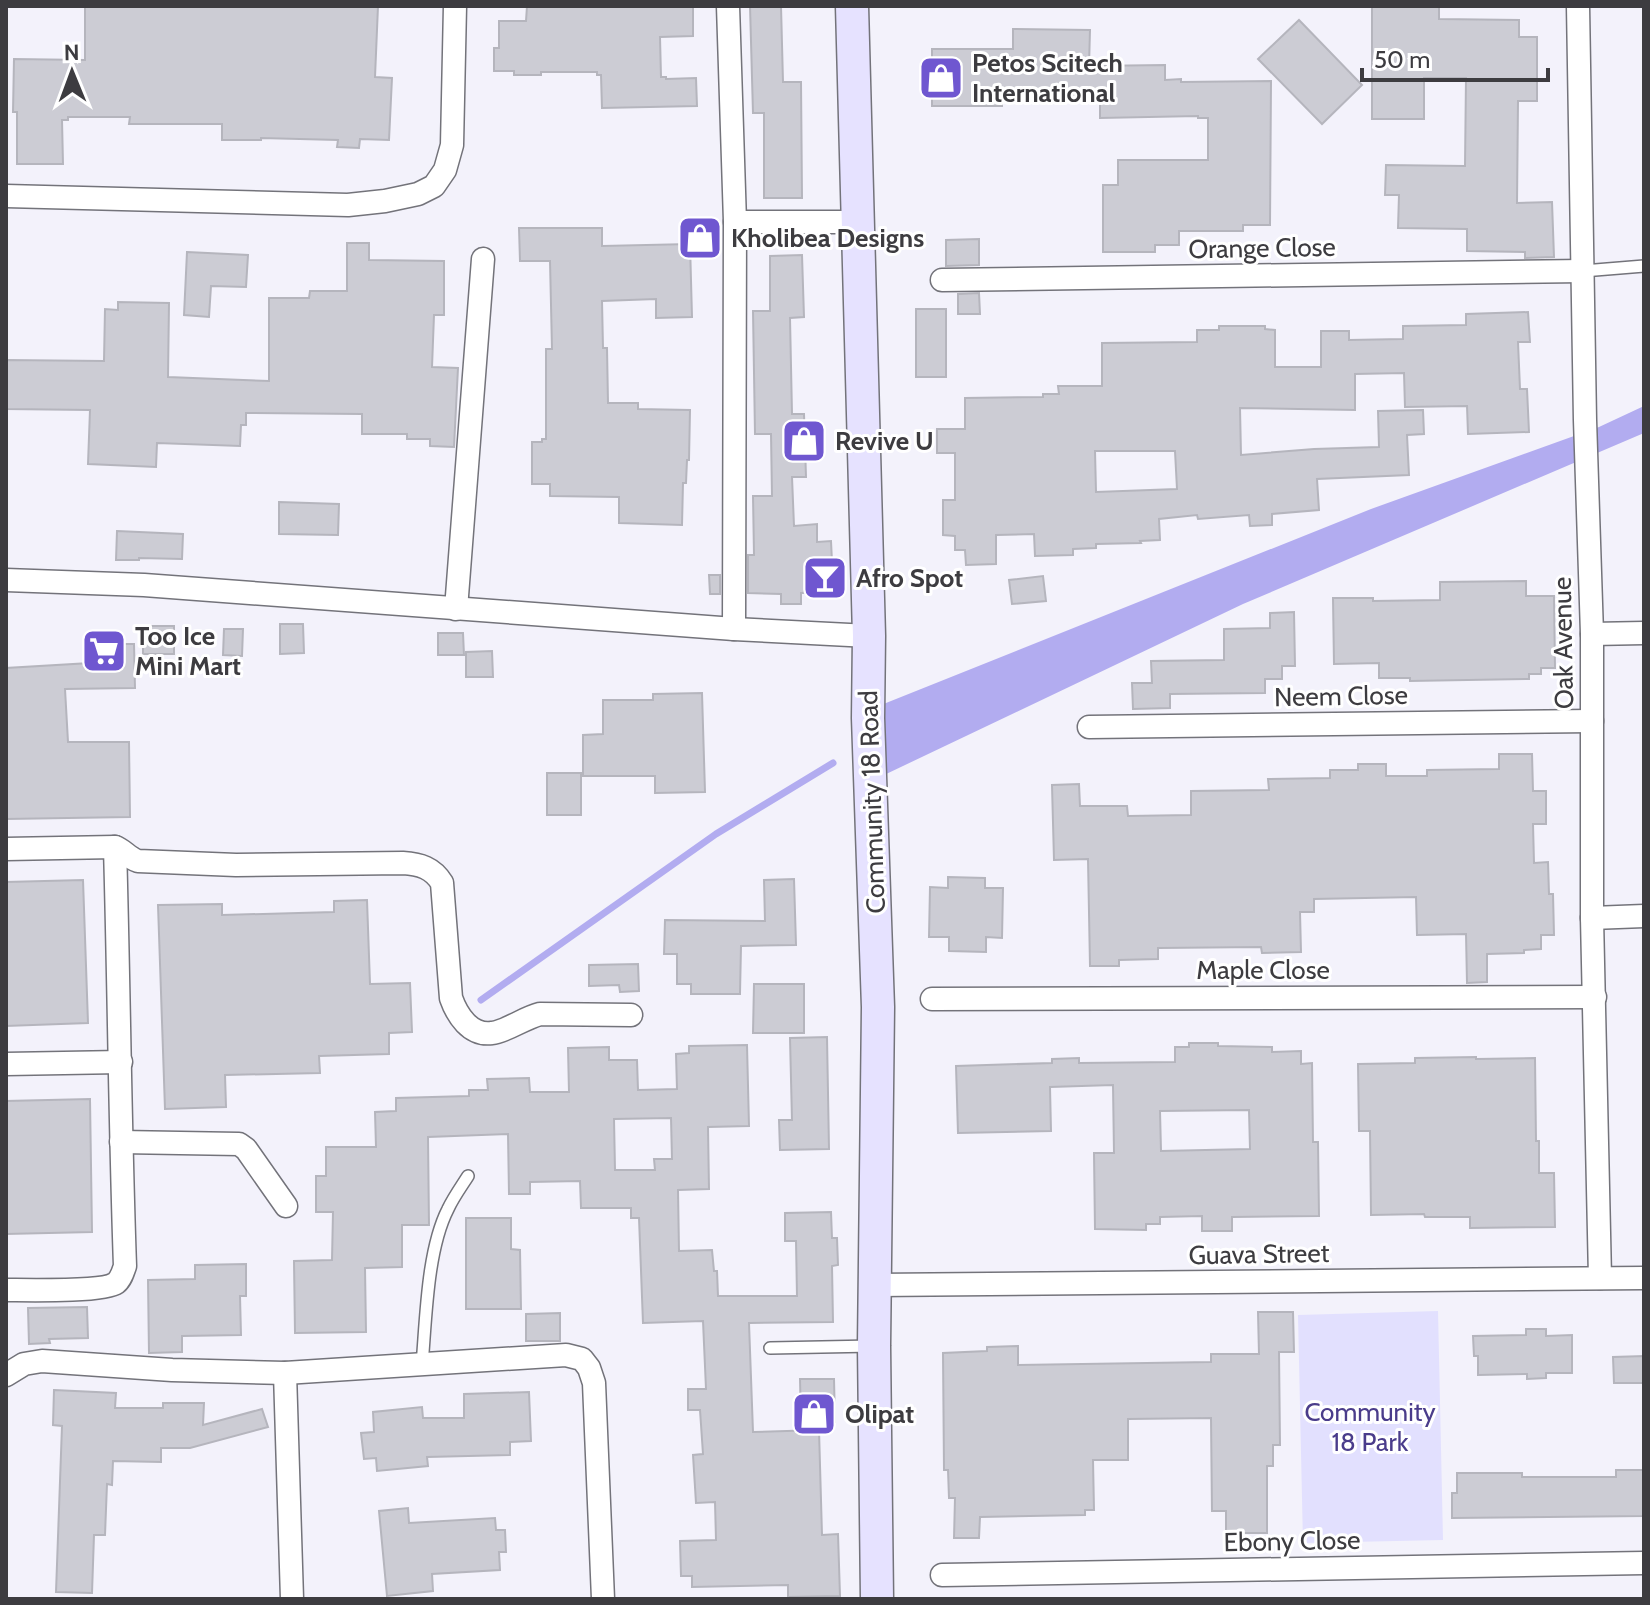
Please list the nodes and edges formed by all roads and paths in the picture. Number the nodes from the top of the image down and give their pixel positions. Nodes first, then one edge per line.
1 (455, 6) edge
2 (728, 6) edge
3 (852, 6) edge
4 (1578, 6) edge
5 (6, 196) edge
6 (735, 222) junction
7 (857, 222) junction
8 (483, 259) dead end
9 (1644, 266) edge
10 (1583, 271) junction
11 (942, 280) dead end
12 (6, 580) edge
13 (456, 609) junction
14 (734, 629) junction
15 (1644, 633) edge
16 (1592, 634) junction
17 (869, 636) junction
18 (1592, 721) junction
19 (1089, 727) dead end
20 (115, 847) junction
21 (6, 849) edge
22 (1644, 916) edge
23 (1592, 918) junction
24 (1595, 997) junction
25 (932, 999) dead end
26 (631, 1015) dead end
27 (121, 1062) junction
28 (6, 1064) edge
29 (121, 1142) junction
30 (468, 1176) dead end
31 (286, 1206) dead end
32 (1600, 1278) junction
33 (1644, 1278) edge
34 (875, 1285) junction
35 (6, 1290) edge
36 (874, 1346) junction
37 (770, 1348) dead end
38 (422, 1366) junction
39 (285, 1373) junction
40 (6, 1375) edge
41 (1644, 1563) edge
42 (942, 1575) dead end
43 (292, 1599) edge
44 (603, 1599) edge
45 (877, 1599) edge

1 - 5 street
2 - 6 street
3 - 7 main road, Community 18 Road
4 - 10 street, Oak Avenue
6 - 7 street
6 - 14 street
7 - 17 main road, Community 18 Road
8 - 13 street
9 - 10 lane
10 - 11 street, Orange Close
10 - 16 street, Oak Avenue
12 - 13 street
13 - 14 street
14 - 17 street
15 - 16 street
16 - 18 street, Oak Avenue
17 - 34 main road, Community 18 Road
18 - 19 street, Neem Close
18 - 23 street, Oak Avenue
20 - 21 street
20 - 26 street
20 - 27 street
22 - 23 street
23 - 24 street, Oak Avenue
24 - 25 street, Maple Close
24 - 32 street, Oak Avenue
27 - 28 street
27 - 29 street
29 - 31 street
29 - 35 street
30 - 38 lane
32 - 33 street, Guava Street
32 - 34 street, Guava Street
34 - 36 main road, Community 18 Road
36 - 37 lane
36 - 45 main road, Community 18 Road
38 - 39 street
38 - 44 street
39 - 40 street
39 - 43 street
41 - 42 street, Ebony Close

